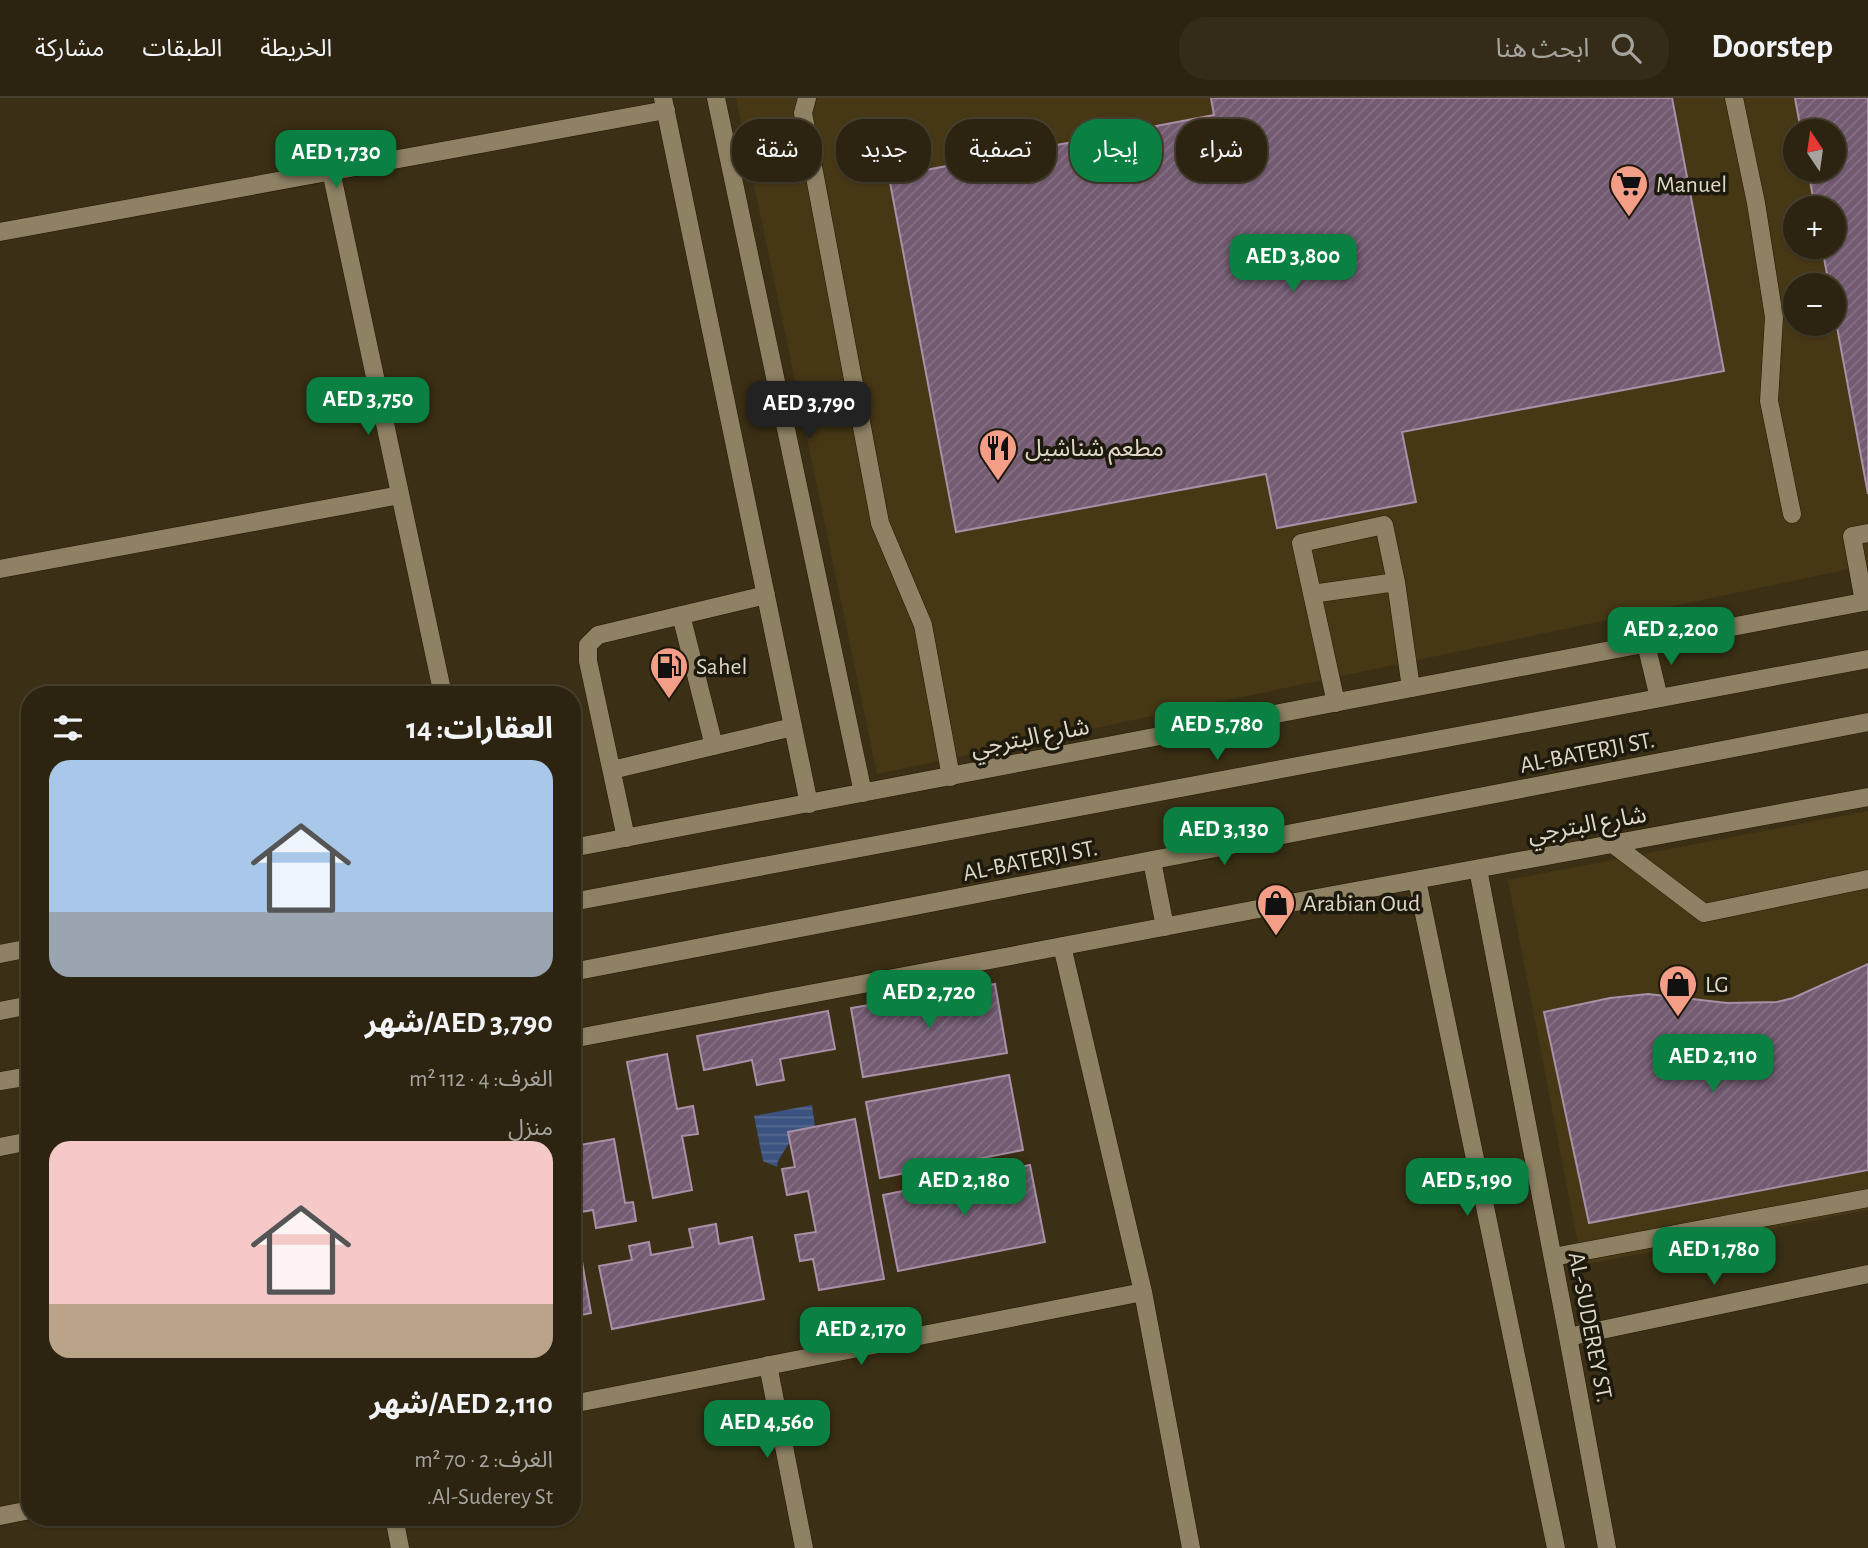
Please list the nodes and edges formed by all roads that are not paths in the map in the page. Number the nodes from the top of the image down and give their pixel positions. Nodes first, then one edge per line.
1 (716, 98) edge
2 (807, 98) edge
3 (1734, 98) edge
4 (665, 104) edge
5 (331, 171) junction
6 (0, 232) edge
7 (400, 495) junction
8 (1792, 514) dead end
9 (1868, 533) edge
10 (0, 569) edge
11 (1396, 582) junction
12 (1312, 594) junction
13 (766, 595) junction
14 (1866, 601) edge
15 (681, 615) junction
16 (1646, 643) junction
17 (1868, 659) edge
18 (441, 686) edge
19 (1411, 688) junction
20 (1659, 698) junction
21 (1336, 703) junction
22 (1868, 722) edge
23 (793, 727) junction
24 (714, 746) junction
25 (612, 770) junction
26 (951, 777) junction
27 (863, 793) junction
28 (1868, 797) edge
29 (809, 804) junction
30 (626, 838) junction
31 (1613, 844) junction
32 (581, 846) edge
33 (1152, 861) junction
34 (1478, 869) junction
35 (1868, 879) edge
36 (1417, 880) junction
37 (581, 900) edge
38 (1165, 927) junction
39 (1062, 946) junction
40 (21, 950) edge
41 (0, 954) edge
42 (581, 970) edge
43 (21, 1007) edge
44 (0, 1011) edge
45 (581, 1037) edge
46 (21, 1078) edge
47 (0, 1082) edge
48 (21, 1143) edge
49 (0, 1147) edge
50 (1868, 1198) edge
51 (1553, 1257) junction
52 (1868, 1275) edge
53 (1143, 1292) junction
54 (1568, 1337) junction
55 (768, 1365) junction
56 (581, 1402) edge
57 (21, 1512) edge
58 (0, 1516) edge
59 (396, 1526) edge
60 (400, 1548) edge
61 (804, 1548) edge
62 (1191, 1548) edge
63 (1556, 1548) edge
64 (1607, 1548) edge

1 - 27 street
2 - 26 street
3 - 8 street
4 - 5 street
4 - 13 street
5 - 6 street
5 - 7 street
7 - 10 street
7 - 18 street
9 - 14 street
11 - 12 street
11 - 12 street
11 - 19 street
12 - 21 street
13 - 15 street
13 - 23 street
14 - 16 street, شارع البترجي
15 - 24 street
15 - 25 street
16 - 19 street, شارع البترجي
16 - 20 street
17 - 20 street, AL-BATERJI ST.
19 - 21 street, شارع البترجي
20 - 37 street, AL-BATERJI ST.
21 - 26 street, شارع البترجي
22 - 33 street, AL-BATERJI ST.
23 - 24 street
23 - 29 street
24 - 25 street
25 - 30 street
26 - 27 street, شارع البترجي
27 - 29 street, شارع البترجي
28 - 31 street, شارع البترجي
29 - 30 street, شارع البترجي
30 - 32 street, شارع البترجي
31 - 34 street, شارع البترجي
31 - 35 street
33 - 38 street
33 - 42 street, AL-BATERJI ST.
34 - 36 street, شارع البترجي
34 - 51 street, AL-SUDEREY ST.
36 - 38 street, شارع البترجي
36 - 63 street
38 - 39 street, شارع البترجي
39 - 45 street, شارع البترجي
39 - 53 street
40 - 41 street
43 - 44 street
46 - 47 street
48 - 49 street
50 - 51 street
51 - 54 street, AL-SUDEREY ST.
52 - 54 street
53 - 55 street
53 - 62 street
54 - 64 street, AL-SUDEREY ST.
55 - 56 street
55 - 61 street
57 - 58 street
59 - 60 street

